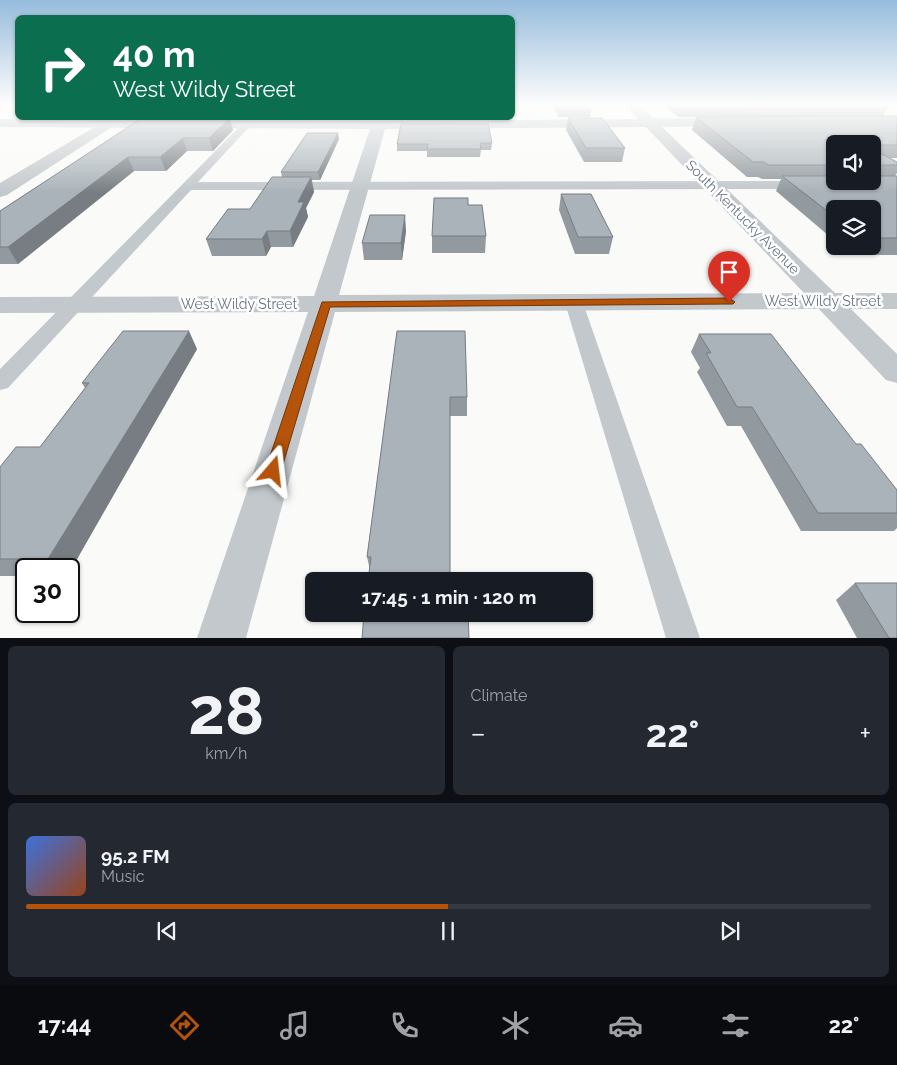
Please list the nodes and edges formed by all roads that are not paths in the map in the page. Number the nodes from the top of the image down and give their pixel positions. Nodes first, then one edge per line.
1 (92, 134) edge
2 (238, 134) edge
3 (376, 134) edge
4 (660, 134) edge
5 (711, 184) junction
6 (819, 185) edge
7 (188, 186) junction
8 (361, 186) junction
9 (0, 191) edge
10 (826, 301) junction
11 (897, 301) edge
12 (574, 303) junction
13 (74, 304) junction
14 (325, 304) junction
15 (0, 305) edge
16 (897, 372) edge
17 (0, 382) edge
18 (221, 638) edge
19 (683, 638) edge

1 - 9 street
2 - 7 lane
3 - 8 street
4 - 5 street, South Kentucky Avenue
5 - 6 lane
5 - 8 lane
5 - 10 street, South Kentucky Avenue
7 - 8 lane
7 - 13 lane
8 - 14 street
10 - 11 street, West Wildy Street
10 - 12 street, West Wildy Street
10 - 16 street, South Kentucky Avenue
12 - 14 street, West Wildy Street
12 - 19 lane
13 - 14 street, West Wildy Street
13 - 15 street, West Wildy Street
13 - 17 lane
14 - 18 street

